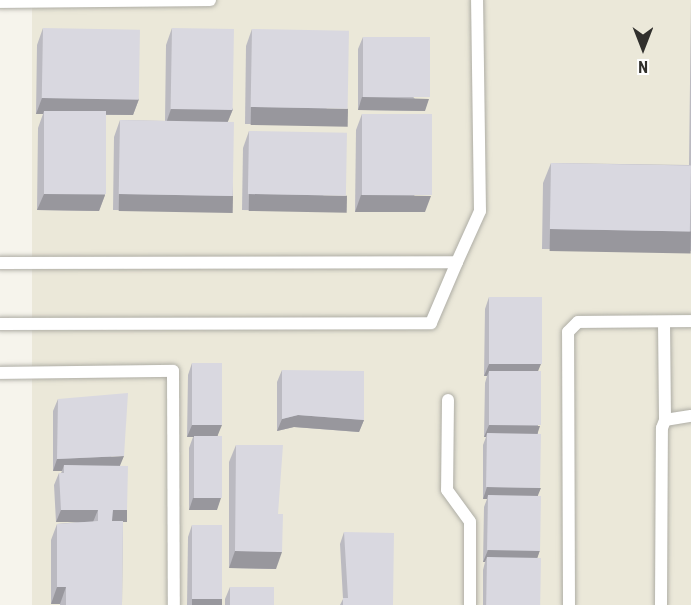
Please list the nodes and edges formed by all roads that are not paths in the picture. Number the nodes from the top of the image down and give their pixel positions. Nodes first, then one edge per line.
1 (210, 0) edge
2 (477, 0) edge
3 (0, 2) edge
4 (0, 262) edge
5 (458, 262) junction
6 (691, 321) edge
7 (664, 322) junction
8 (0, 324) edge
9 (0, 373) edge
10 (448, 400) dead end
11 (691, 416) edge
12 (666, 420) junction
13 (174, 605) edge
14 (470, 605) edge
15 (569, 605) edge
16 (661, 605) edge

1 - 3 lane
2 - 5 lane
4 - 5 lane
5 - 8 lane
6 - 7 lane
7 - 12 lane
7 - 15 lane
9 - 13 lane
10 - 14 lane
11 - 12 lane
12 - 16 lane

